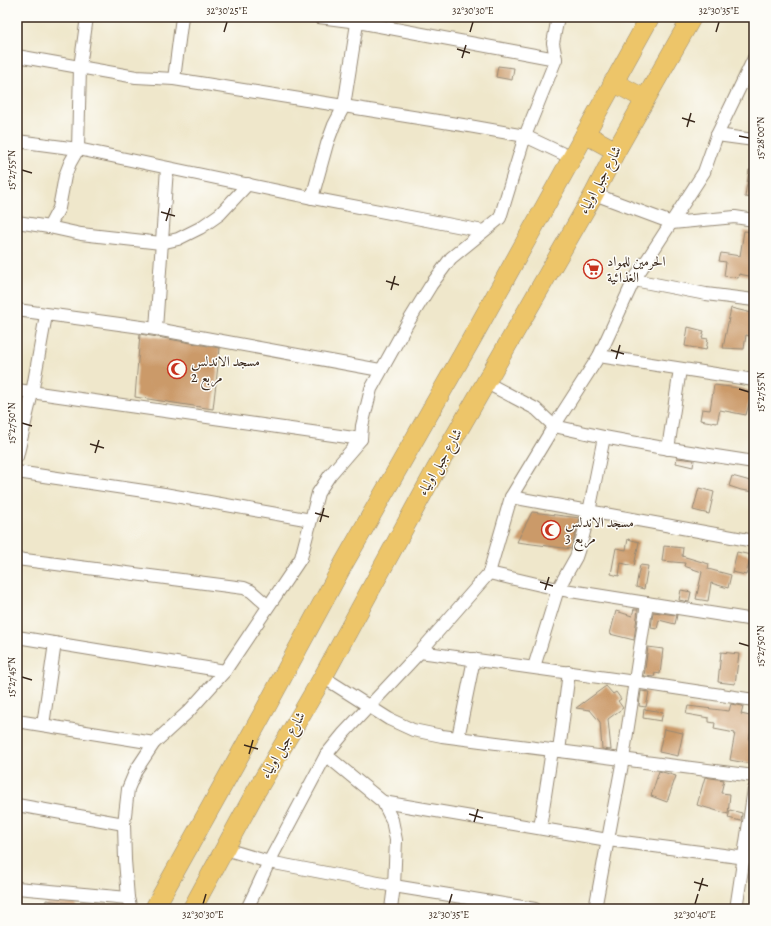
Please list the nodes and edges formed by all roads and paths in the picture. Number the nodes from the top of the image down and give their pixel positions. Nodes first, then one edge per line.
1 (87, 17) edge
2 (182, 17) edge
3 (319, 17) edge
4 (558, 17) edge
5 (650, 17) edge
6 (692, 17) edge
7 (358, 19) edge
8 (17, 56) edge
9 (556, 59) junction
10 (753, 62) edge
11 (80, 67) junction
12 (174, 79) junction
13 (613, 82) junction
14 (645, 99) junction
15 (344, 106) junction
16 (584, 134) junction
17 (717, 135) junction
18 (525, 136) junction
19 (754, 140) edge
20 (17, 141) edge
21 (78, 149) junction
22 (616, 151) junction
23 (572, 158) junction
24 (167, 168) junction
25 (248, 184) junction
26 (594, 194) junction
27 (312, 198) junction
28 (754, 220) edge
29 (17, 222) edge
30 (672, 223) junction
31 (49, 227) junction
32 (483, 231) junction
33 (161, 243) junction
34 (634, 280) junction
35 (754, 300) edge
36 (17, 310) edge
37 (46, 315) junction
38 (156, 329) junction
39 (600, 356) junction
40 (680, 369) junction
41 (380, 370) junction
42 (754, 380) edge
43 (485, 382) junction
44 (17, 390) edge
45 (32, 393) junction
46 (554, 426) junction
47 (604, 437) junction
48 (361, 439) junction
49 (668, 449) junction
50 (17, 457) edge
51 (754, 462) edge
52 (17, 472) edge
53 (511, 497) junction
54 (589, 512) junction
55 (311, 520) junction
56 (754, 541) edge
57 (17, 559) edge
58 (489, 574) junction
59 (558, 589) junction
60 (647, 603) junction
61 (268, 606) junction
62 (754, 620) edge
63 (17, 637) edge
64 (55, 643) junction
65 (420, 652) junction
66 (474, 660) junction
67 (534, 667) junction
68 (225, 671) junction
69 (569, 672) junction
70 (322, 677) junction
71 (635, 682) junction
72 (754, 700) edge
73 (368, 707) junction
74 (17, 721) edge
75 (43, 725) junction
76 (458, 738) junction
77 (154, 742) junction
78 (555, 751) junction
79 (326, 755) junction
80 (623, 759) junction
81 (754, 776) edge
82 (754, 789) edge
83 (383, 802) junction
84 (17, 805) edge
85 (124, 824) junction
86 (540, 828) junction
87 (608, 840) junction
88 (225, 850) junction
89 (749, 859) edge
90 (269, 862) junction
91 (394, 886) junction
92 (17, 888) edge
93 (130, 904) edge
94 (154, 909) edge
95 (192, 909) edge
96 (247, 909) edge
97 (391, 909) edge
98 (535, 909) edge
99 (595, 909) edge
100 (736, 909) edge

1 - 11 street
2 - 12 street
3 - 7 street
4 - 9 street
5 - 13 highway
6 - 14 highway, شارع جبل اولياء
7 - 9 street
7 - 15 street
8 - 11 street
9 - 18 street
10 - 17 street
11 - 12 street
11 - 21 street
12 - 15 street
13 - 14 highway
13 - 16 highway
14 - 22 highway, شارع جبل اولياء
15 - 18 street
15 - 27 street
16 - 22 highway
16 - 23 highway
17 - 19 street
17 - 30 street
18 - 23 street
18 - 32 street
20 - 21 street
21 - 24 street
21 - 31 street
22 - 26 highway, شارع جبل اولياء
23 - 94 highway
24 - 25 street
24 - 33 street
25 - 27 street
25 - 33 street
26 - 30 street
26 - 43 highway, شارع جبل اولياء
27 - 32 street
28 - 30 street
29 - 31 street
30 - 34 street
31 - 33 street
32 - 41 street
33 - 38 street
34 - 35 street
34 - 39 street
36 - 37 street
37 - 38 street
37 - 45 street
38 - 41 street
39 - 40 street
39 - 46 street
40 - 42 street
40 - 49 street
41 - 48 street
43 - 46 street
43 - 70 highway, شارع جبل اولياء
44 - 45 street
45 - 48 street
45 - 50 street
46 - 47 street
46 - 53 street
47 - 49 street
47 - 54 street
48 - 55 street
49 - 51 street
52 - 55 street
53 - 54 street
53 - 58 street
54 - 56 street
54 - 59 street
55 - 61 street
57 - 61 street
58 - 59 street
58 - 65 street
59 - 60 street
59 - 67 street
60 - 62 street
60 - 71 street
61 - 68 street
63 - 64 street
64 - 68 street
64 - 75 street
65 - 66 street
65 - 73 street
66 - 67 street
66 - 76 street
67 - 69 street
68 - 77 street
69 - 71 street
69 - 78 street
70 - 73 street
70 - 88 highway, شارع جبل اولياء
71 - 72 street
71 - 80 street
73 - 76 street
73 - 79 street
74 - 75 street
75 - 77 street
76 - 78 street
77 - 85 street
78 - 80 street
78 - 86 street
79 - 83 street
79 - 90 street
80 - 81 street
80 - 87 street
82 - 89 street
83 - 86 street
83 - 91 street
84 - 85 street
85 - 93 street
86 - 87 street
87 - 89 street
87 - 99 street
88 - 90 street
88 - 95 highway, شارع جبل اولياء
89 - 100 street
90 - 91 street
90 - 96 street
91 - 97 street
91 - 98 street
92 - 93 street

